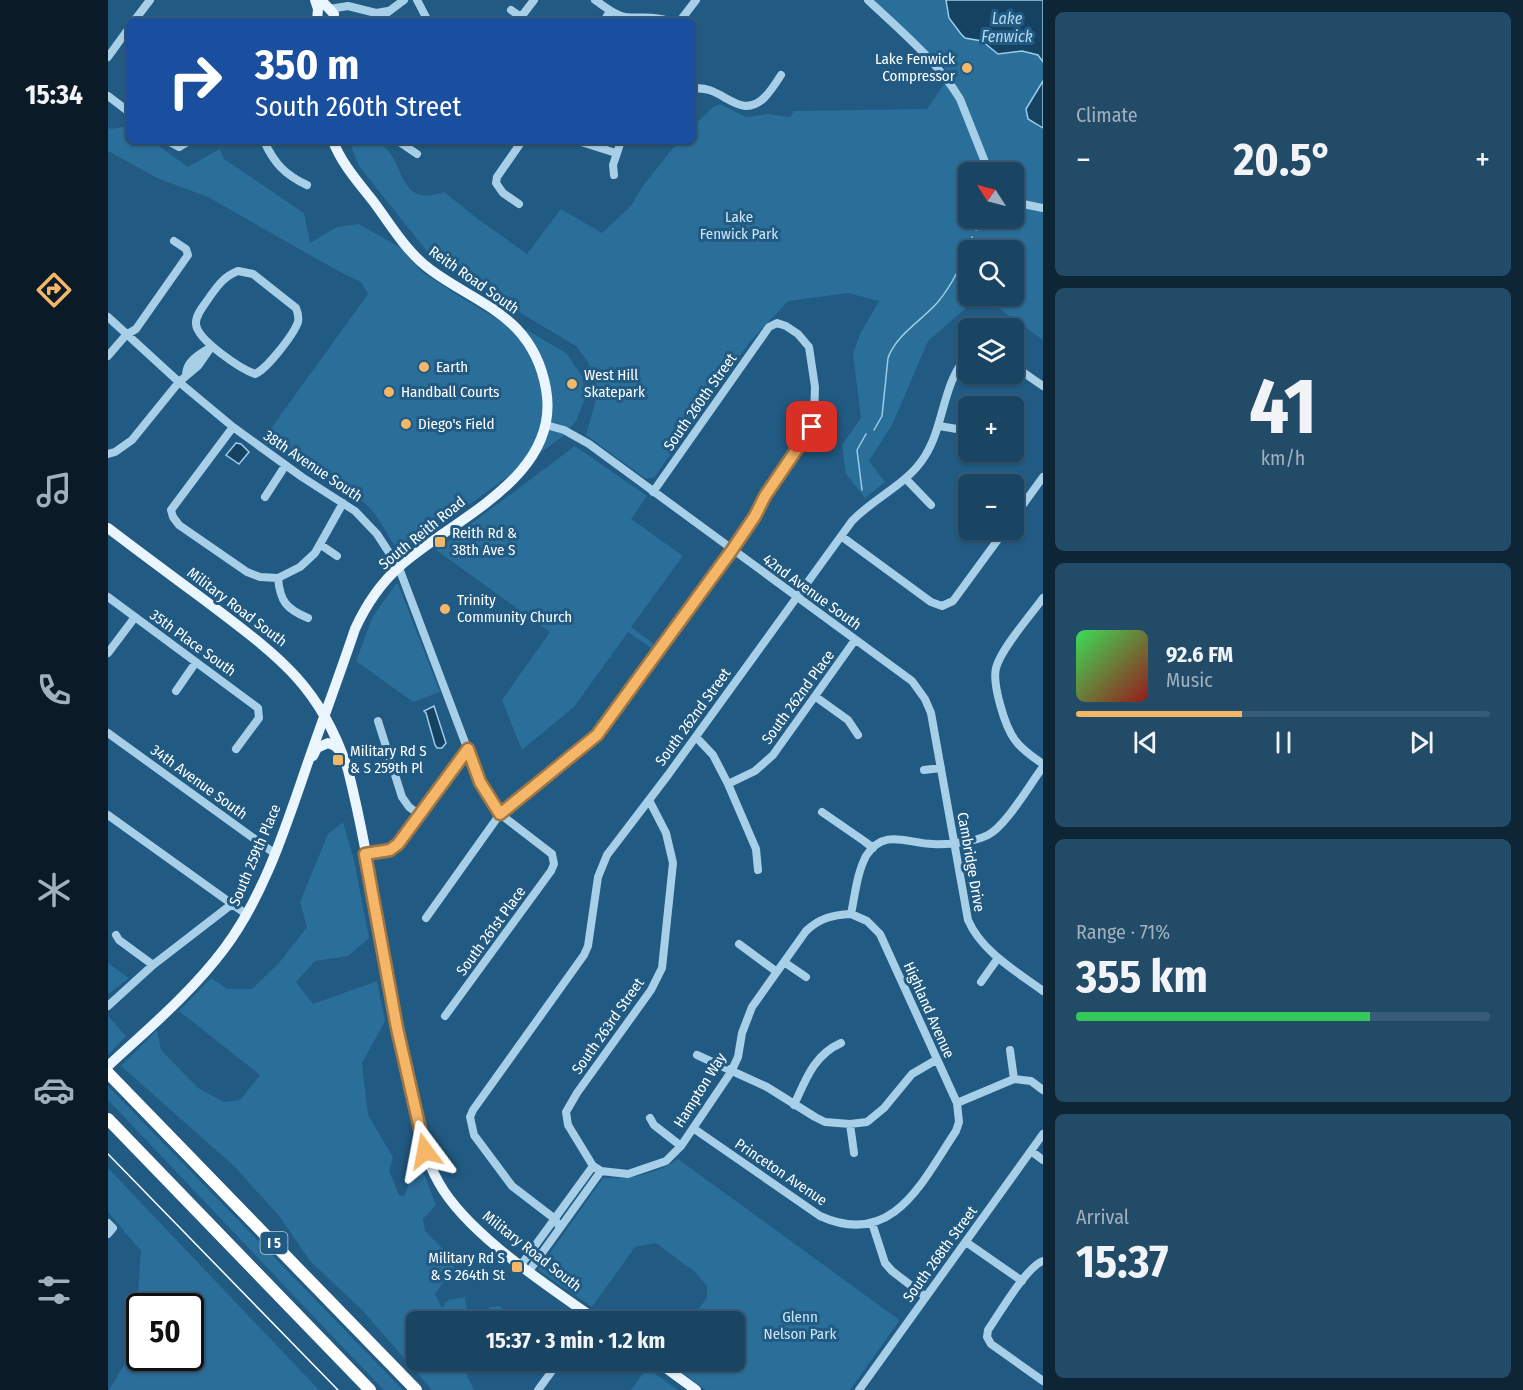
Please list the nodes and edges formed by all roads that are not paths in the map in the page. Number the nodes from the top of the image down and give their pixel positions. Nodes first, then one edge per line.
1 (150, 0) edge
2 (404, 0) edge
3 (417, 0) edge
4 (534, 0) edge
5 (595, 0) edge
6 (696, 0) edge
7 (868, 0) edge
8 (356, 8) junction
9 (511, 10) dead end
10 (318, 11) edge
11 (388, 11) junction
12 (610, 11) junction
13 (136, 18) edge
14 (333, 18) edge
15 (335, 18) edge
16 (380, 18) edge
17 (426, 18) edge
18 (518, 18) edge
19 (520, 18) edge
20 (606, 18) edge
21 (658, 18) edge
22 (682, 18) edge
23 (126, 32) edge
24 (108, 57) edge
25 (781, 75) dead end
26 (696, 88) edge
27 (108, 96) edge
28 (126, 110) edge
29 (266, 144) edge
30 (335, 144) edge
31 (402, 144) edge
32 (520, 144) edge
33 (588, 144) edge
34 (620, 144) edge
35 (616, 153) junction
36 (417, 154) dead end
37 (985, 162) edge
38 (614, 175) dead end
39 (307, 185) dead end
40 (519, 204) dead end
41 (1024, 204) edge
42 (1043, 208) edge
43 (174, 241) dead end
44 (108, 317) edge
45 (126, 335) junction
46 (212, 346) junction
47 (108, 356) edge
48 (958, 369) edge
49 (1024, 373) edge
50 (179, 382) junction
51 (1043, 386) edge
52 (546, 425) junction
53 (233, 426) junction
54 (939, 426) junction
55 (958, 429) edge
56 (108, 454) edge
57 (285, 465) junction
58 (1043, 477) edge
59 (906, 479) junction
60 (653, 492) junction
61 (265, 497) dead end
62 (343, 503) junction
63 (1024, 503) edge
64 (932, 505) dead end
65 (108, 528) edge
66 (841, 537) junction
67 (998, 540) edge
68 (321, 544) junction
69 (732, 550) junction
70 (337, 556) dead end
71 (399, 567) junction
72 (278, 578) junction
73 (108, 597) edge
74 (796, 597) junction
75 (1043, 598) edge
76 (135, 617) junction
77 (308, 618) dead end
78 (855, 640) junction
79 (108, 653) edge
80 (196, 662) junction
81 (339, 675) junction
82 (301, 681) junction
83 (176, 691) dead end
84 (816, 697) junction
85 (931, 713) joint
86 (325, 714) junction
87 (378, 721) dead end
88 (108, 733) edge
89 (858, 735) dead end
90 (696, 737) junction
91 (236, 749) dead end
92 (468, 749) junction
93 (343, 754) junction
94 (1043, 766) edge
95 (941, 768) junction
96 (924, 770) dead end
97 (305, 772) junction
98 (728, 784) junction
99 (649, 800) junction
100 (822, 812) dead end
101 (500, 814) junction
102 (108, 815) edge
103 (420, 815) junction
104 (953, 842) junction
105 (873, 848) junction
106 (274, 853) junction
107 (365, 854) junction
108 (758, 870) dead end
109 (232, 904) junction
110 (246, 914) junction
111 (851, 914) junction
112 (426, 918) dead end
113 (116, 935) dead end
114 (739, 944) dead end
115 (995, 955) junction
116 (784, 962) junction
117 (153, 965) junction
118 (777, 972) junction
119 (806, 977) dead end
120 (981, 982) dead end
121 (1043, 991) edge
122 (108, 1006) edge
123 (445, 1016) dead end
124 (841, 1043) dead end
125 (1010, 1050) dead end
126 (697, 1055) dead end
127 (936, 1060) junction
128 (108, 1066) edge
129 (731, 1072) junction
130 (108, 1074) edge
131 (1014, 1079) junction
132 (1043, 1090) edge
133 (957, 1103) junction
134 (794, 1104) junction
135 (650, 1118) dead end
136 (108, 1119) edge
137 (850, 1125) junction
138 (693, 1128) junction
139 (1043, 1134) edge
140 (681, 1146) junction
141 (1031, 1151) junction
142 (854, 1153) dead end
143 (1043, 1160) edge
144 (597, 1168) junction
145 (555, 1219) junction
146 (108, 1223) edge
147 (872, 1223) junction
148 (560, 1228) junction
149 (108, 1234) edge
150 (966, 1242) junction
151 (1039, 1263) edge
152 (525, 1268) junction
153 (1022, 1281) junction
154 (926, 1297) junction
155 (582, 1311) edge
156 (552, 1371) edge
157 (670, 1371) edge
158 (1042, 1379) edge
159 (370, 1390) edge
160 (416, 1390) edge
161 (538, 1390) edge
162 (696, 1390) edge
163 (859, 1390) edge

1 - 13 street
2 - 11 street
3 - 17 street
4 - 19 street
5 - 12 street
6 - 22 street
7 - 37 street
8 - 10 street
8 - 11 street
8 - 15 street
9 - 18 street
10 - 14 main road
11 - 16 street
12 - 20 street
12 - 21 street
23 - 24 street
25 - 26 street
27 - 28 street
29 - 39 street
30 - 52 main road, Reith Road South
31 - 36 street
32 - 40 street
33 - 35 street
34 - 35 street
35 - 38 street
41 - 42 street
43 - 45 street
44 - 45 street, 38th Avenue South
45 - 47 street
45 - 50 street, 38th Avenue South
46 - 46 street
46 - 50 street
48 - 54 street, South 262nd Street
49 - 51 street
50 - 53 street, 38th Avenue South
50 - 56 street
52 - 60 street, 42nd Avenue South
52 - 71 main road, South Reith Road
53 - 57 street, 38th Avenue South
53 - 72 street
54 - 55 street
54 - 59 street, South 262nd Street
57 - 61 street
57 - 62 street, 38th Avenue South
58 - 63 street
59 - 64 street
59 - 66 street, South 262nd Street
60 - 69 street, 42nd Avenue South
60 - 69 street, South 260th Street
62 - 68 street
62 - 71 street, 38th Avenue South
65 - 82 main road, Military Road South
66 - 67 street
66 - 74 street, South 262nd Street
68 - 70 street
68 - 72 street
69 - 74 street, 42nd Avenue South
69 - 101 street
71 - 81 main road, South Reith Road
71 - 92 street, 38th Avenue South
72 - 77 street
73 - 76 street, 35th Place South
74 - 78 street, 42nd Avenue South
74 - 90 street, South 262nd Street
75 - 94 street
76 - 79 street
76 - 80 street, 35th Place South
78 - 84 street, South 262nd Place
78 - 85 street, 42nd Avenue South
80 - 83 street
80 - 91 street, 35th Place South
81 - 82 main road
81 - 86 main road, South Reith Road
82 - 86 main road, Military Road South
84 - 89 street
84 - 98 street, South 262nd Place
85 - 95 street, Cambridge Drive
86 - 93 main road, Military Road South
86 - 97 main road, South 259th Place
87 - 103 street
88 - 106 street, 34th Avenue South
90 - 98 street
90 - 99 street, South 262nd Street
92 - 101 street, 38th Avenue South
92 - 103 street
93 - 97 main road
93 - 107 main road, Military Road South
94 - 104 street
95 - 96 street
95 - 104 street, Cambridge Drive
97 - 106 main road, South 259th Place
98 - 108 street
99 - 144 street, South 263rd Street
99 - 145 street, South 262nd Street
100 - 105 street
101 - 112 street
101 - 123 street, South 261st Place
102 - 109 street
103 - 107 street
104 - 105 street
104 - 115 street, Cambridge Drive
105 - 111 street
106 - 110 main road, South 259th Place
107 - 152 main road, Military Road South
109 - 110 street
109 - 117 street
110 - 128 main road, South 259th Place
111 - 116 street, Hampton Way
111 - 127 street, Highland Avenue
113 - 117 street
114 - 118 street
115 - 120 street
115 - 121 street, Cambridge Drive
116 - 118 street, Hampton Way
116 - 119 street
117 - 122 street
118 - 129 street, Hampton Way
124 - 134 street
125 - 131 street
126 - 129 street
127 - 133 street, Highland Avenue
127 - 137 street
129 - 134 street
129 - 138 street, Hampton Way
130 - 160 highway, I 5
131 - 132 street
131 - 133 street
133 - 147 street, Highland Avenue
134 - 137 street
135 - 140 street
136 - 159 highway, I 5
137 - 142 street
138 - 140 street, Hampton Way
138 - 147 street, Princeton Avenue
139 - 141 street, South 268th Street
140 - 144 street, Hampton Way
141 - 143 street
141 - 150 street, South 268th Street
144 - 145 street
144 - 148 street
145 - 148 street
145 - 152 street
146 - 149 street
147 - 154 street
148 - 152 street
150 - 153 street
150 - 154 street, South 268th Street
151 - 153 street
152 - 155 main road, Military Road South
153 - 158 street
154 - 163 street, South 268th Street
156 - 161 street
157 - 162 main road

